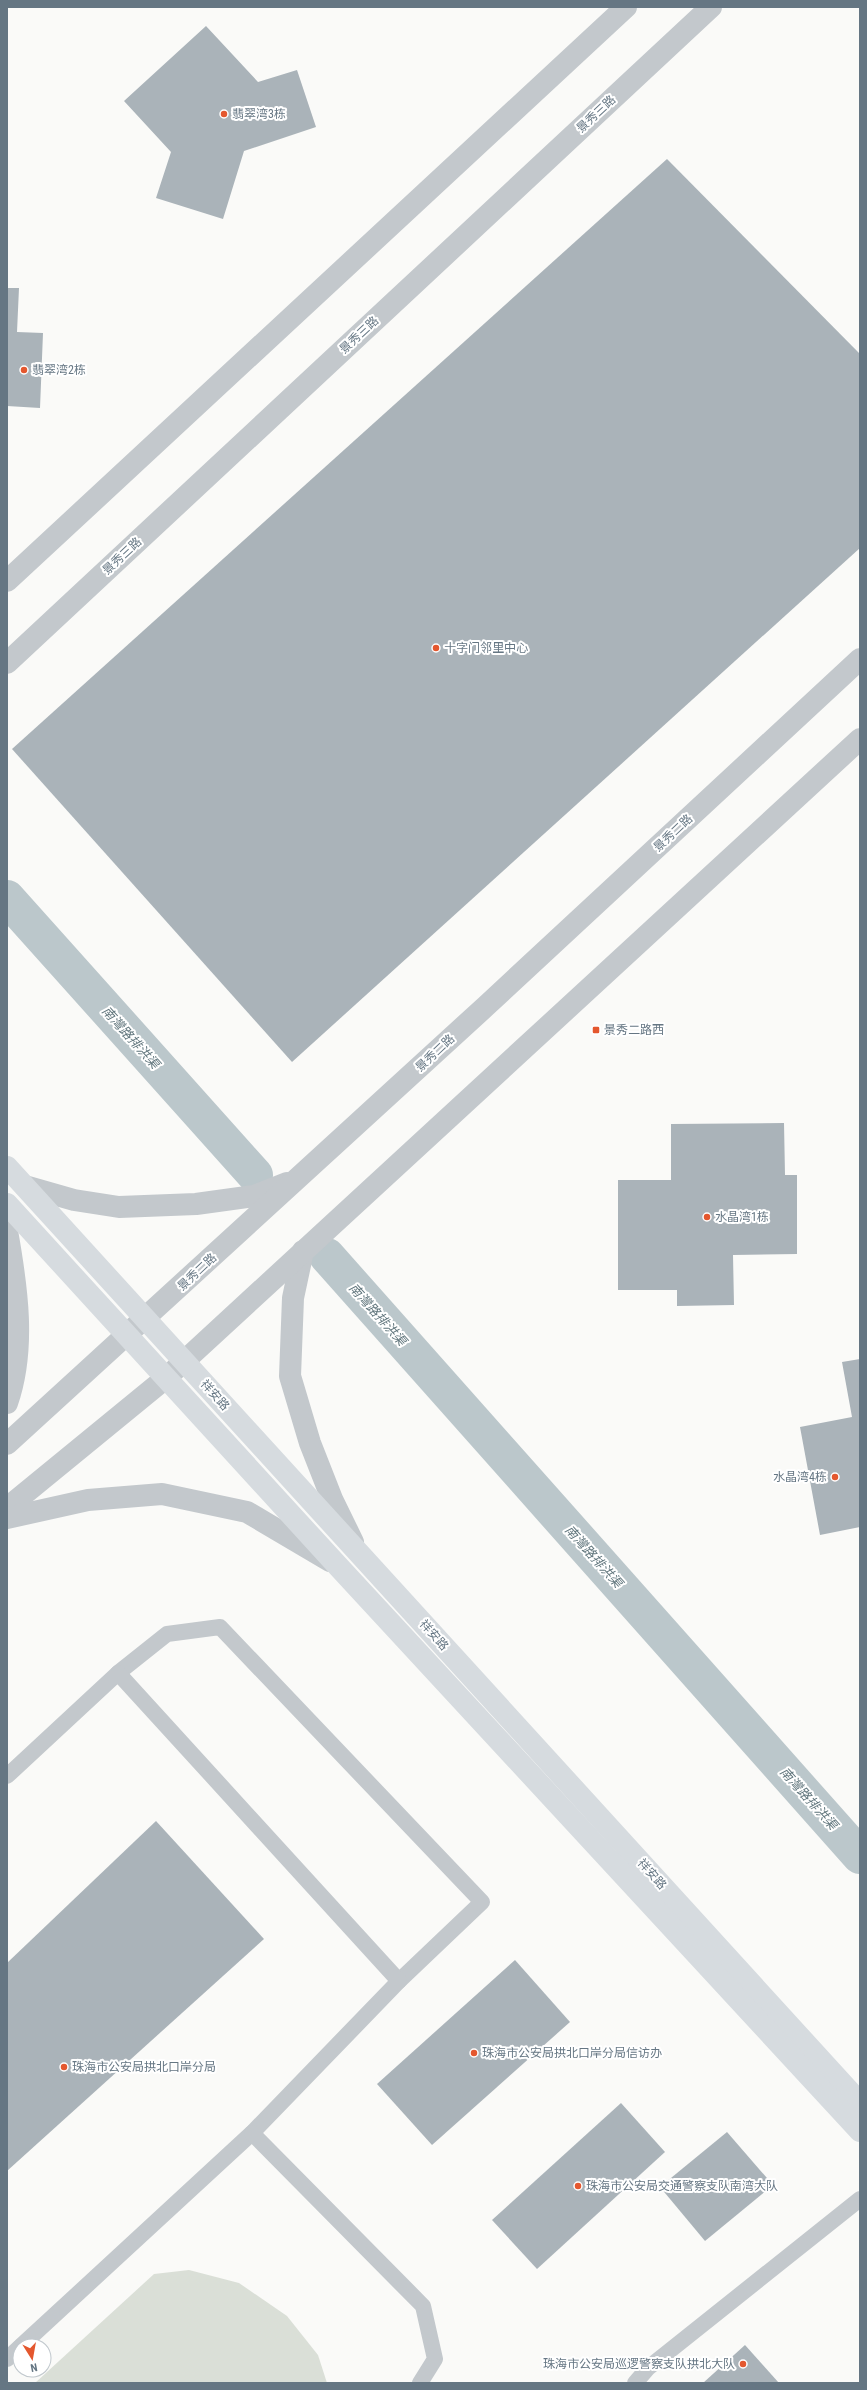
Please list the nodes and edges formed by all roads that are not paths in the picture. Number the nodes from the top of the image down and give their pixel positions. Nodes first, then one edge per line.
1 (626, 7) edge
2 (711, 7) edge
3 (7, 581) edge
4 (860, 658) edge
5 (7, 664) edge
6 (860, 739) edge
7 (7, 1167) edge
8 (299, 1178) junction
9 (25, 1186) junction
10 (7, 1204) edge
11 (7, 1231) edge
12 (303, 1251) junction
13 (146, 1319) junction
14 (128, 1335) junction
15 (184, 1361) junction
16 (167, 1377) junction
17 (7, 1403) edge
18 (7, 1444) edge
19 (7, 1508) edge
20 (7, 1518) edge
21 (356, 1549) junction
22 (336, 1565) junction
23 (118, 1673) junction
24 (7, 1776) edge
25 (399, 1981) junction
26 (860, 2103) edge
27 (860, 2131) edge
28 (252, 2133) junction
29 (860, 2199) edge
30 (29, 2338) edge
31 (420, 2383) edge
32 (635, 2383) edge

1 - 3 street
2 - 5 street, 景秀三路
4 - 8 street, 景秀二路
6 - 12 street
7 - 9 main road, 祥安路
8 - 9 street
8 - 13 street, 景秀二路
9 - 13 main road, 祥安路
10 - 14 main road, 祥安路
11 - 17 street
12 - 15 street
12 - 21 street
13 - 14 street, 景秀二路
13 - 15 main road, 祥安路
14 - 16 main road, 祥安路
14 - 18 street, 景秀二路
15 - 16 street
15 - 21 main road, 祥安路
16 - 19 street
16 - 22 main road, 祥安路
20 - 22 street
21 - 26 main road, 祥安路
22 - 27 main road, 祥安路
23 - 24 lane
23 - 25 lane
23 - 25 lane
25 - 28 lane
28 - 30 lane
28 - 31 lane
29 - 32 lane

